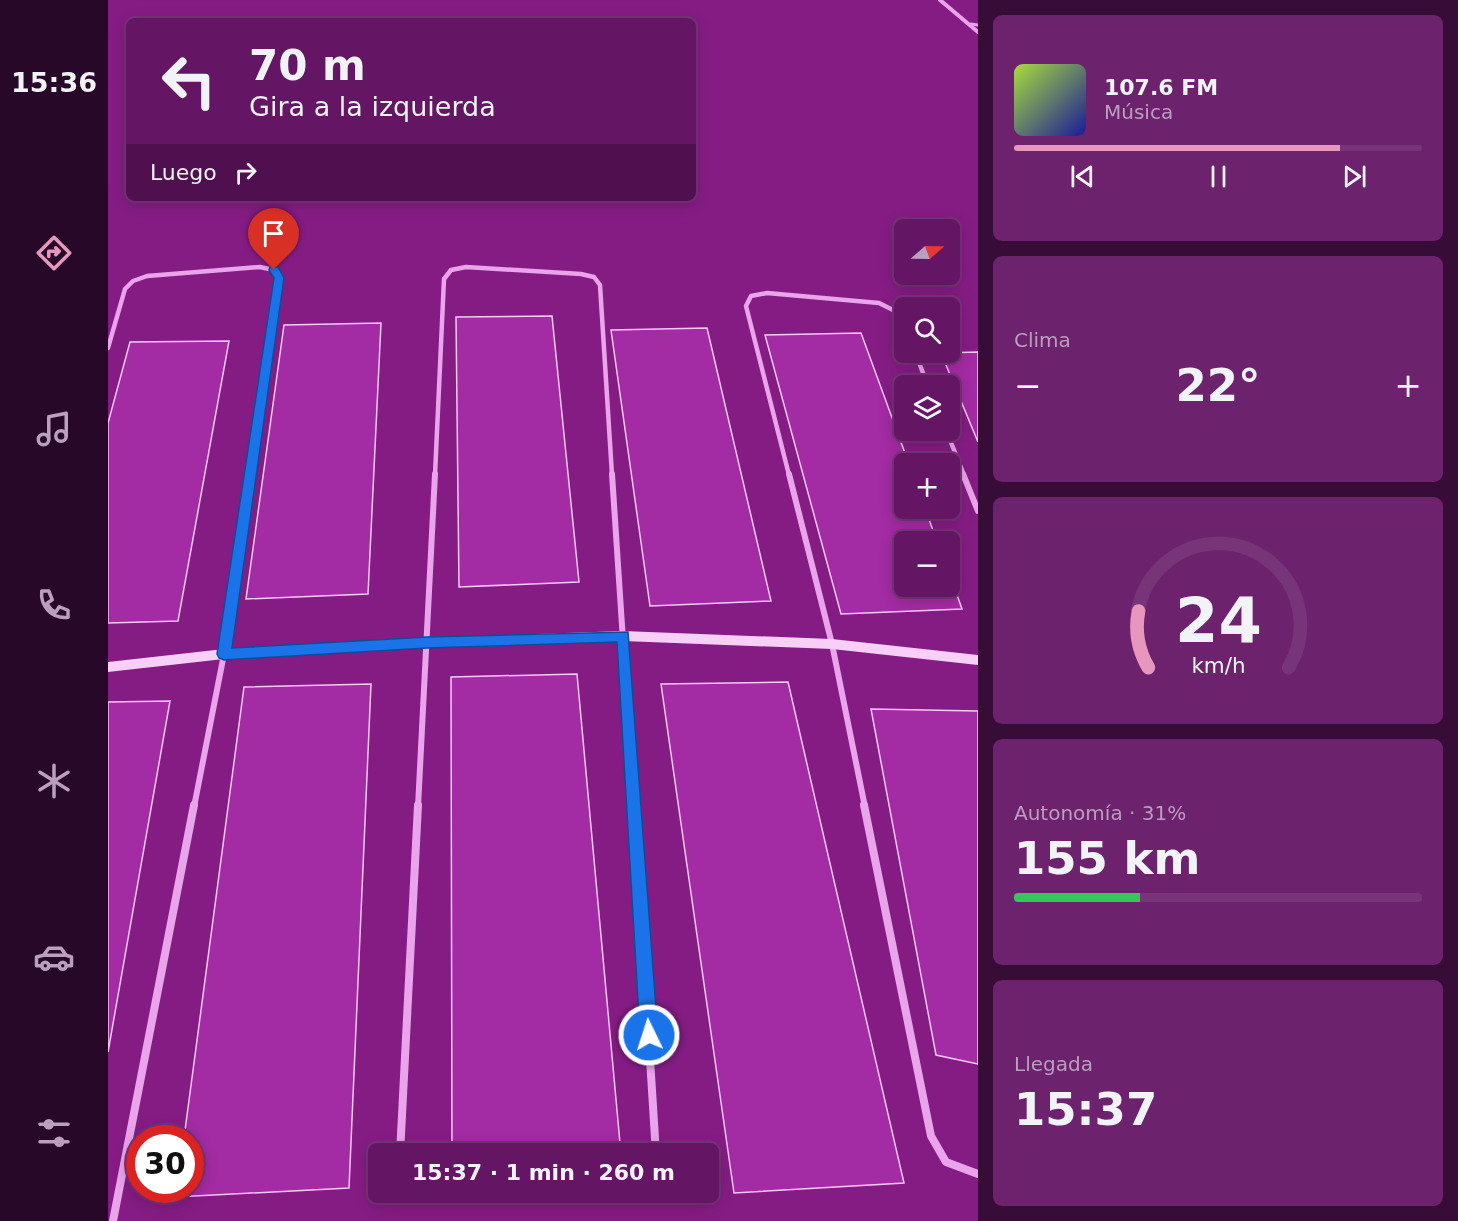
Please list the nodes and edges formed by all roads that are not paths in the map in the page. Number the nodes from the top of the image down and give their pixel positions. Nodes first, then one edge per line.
1 (940, 0) edge
2 (971, 24) junction
3 (978, 25) edge
4 (978, 32) edge
5 (894, 308) edge
6 (108, 348) edge
7 (950, 441) edge
8 (978, 511) edge
9 (623, 636) junction
10 (427, 643) junction
11 (831, 644) junction
12 (224, 654) junction
13 (978, 660) edge
14 (108, 667) edge
15 (401, 1143) edge
16 (655, 1143) edge
17 (978, 1174) edge
18 (113, 1221) edge

1 - 2 street
2 - 3 lane
2 - 4 street
5 - 11 street
6 - 12 street
7 - 8 street
9 - 10 street
9 - 10 street
9 - 11 street
9 - 16 street
10 - 12 street
10 - 15 street
11 - 13 street
11 - 17 street
12 - 14 street
12 - 18 street

